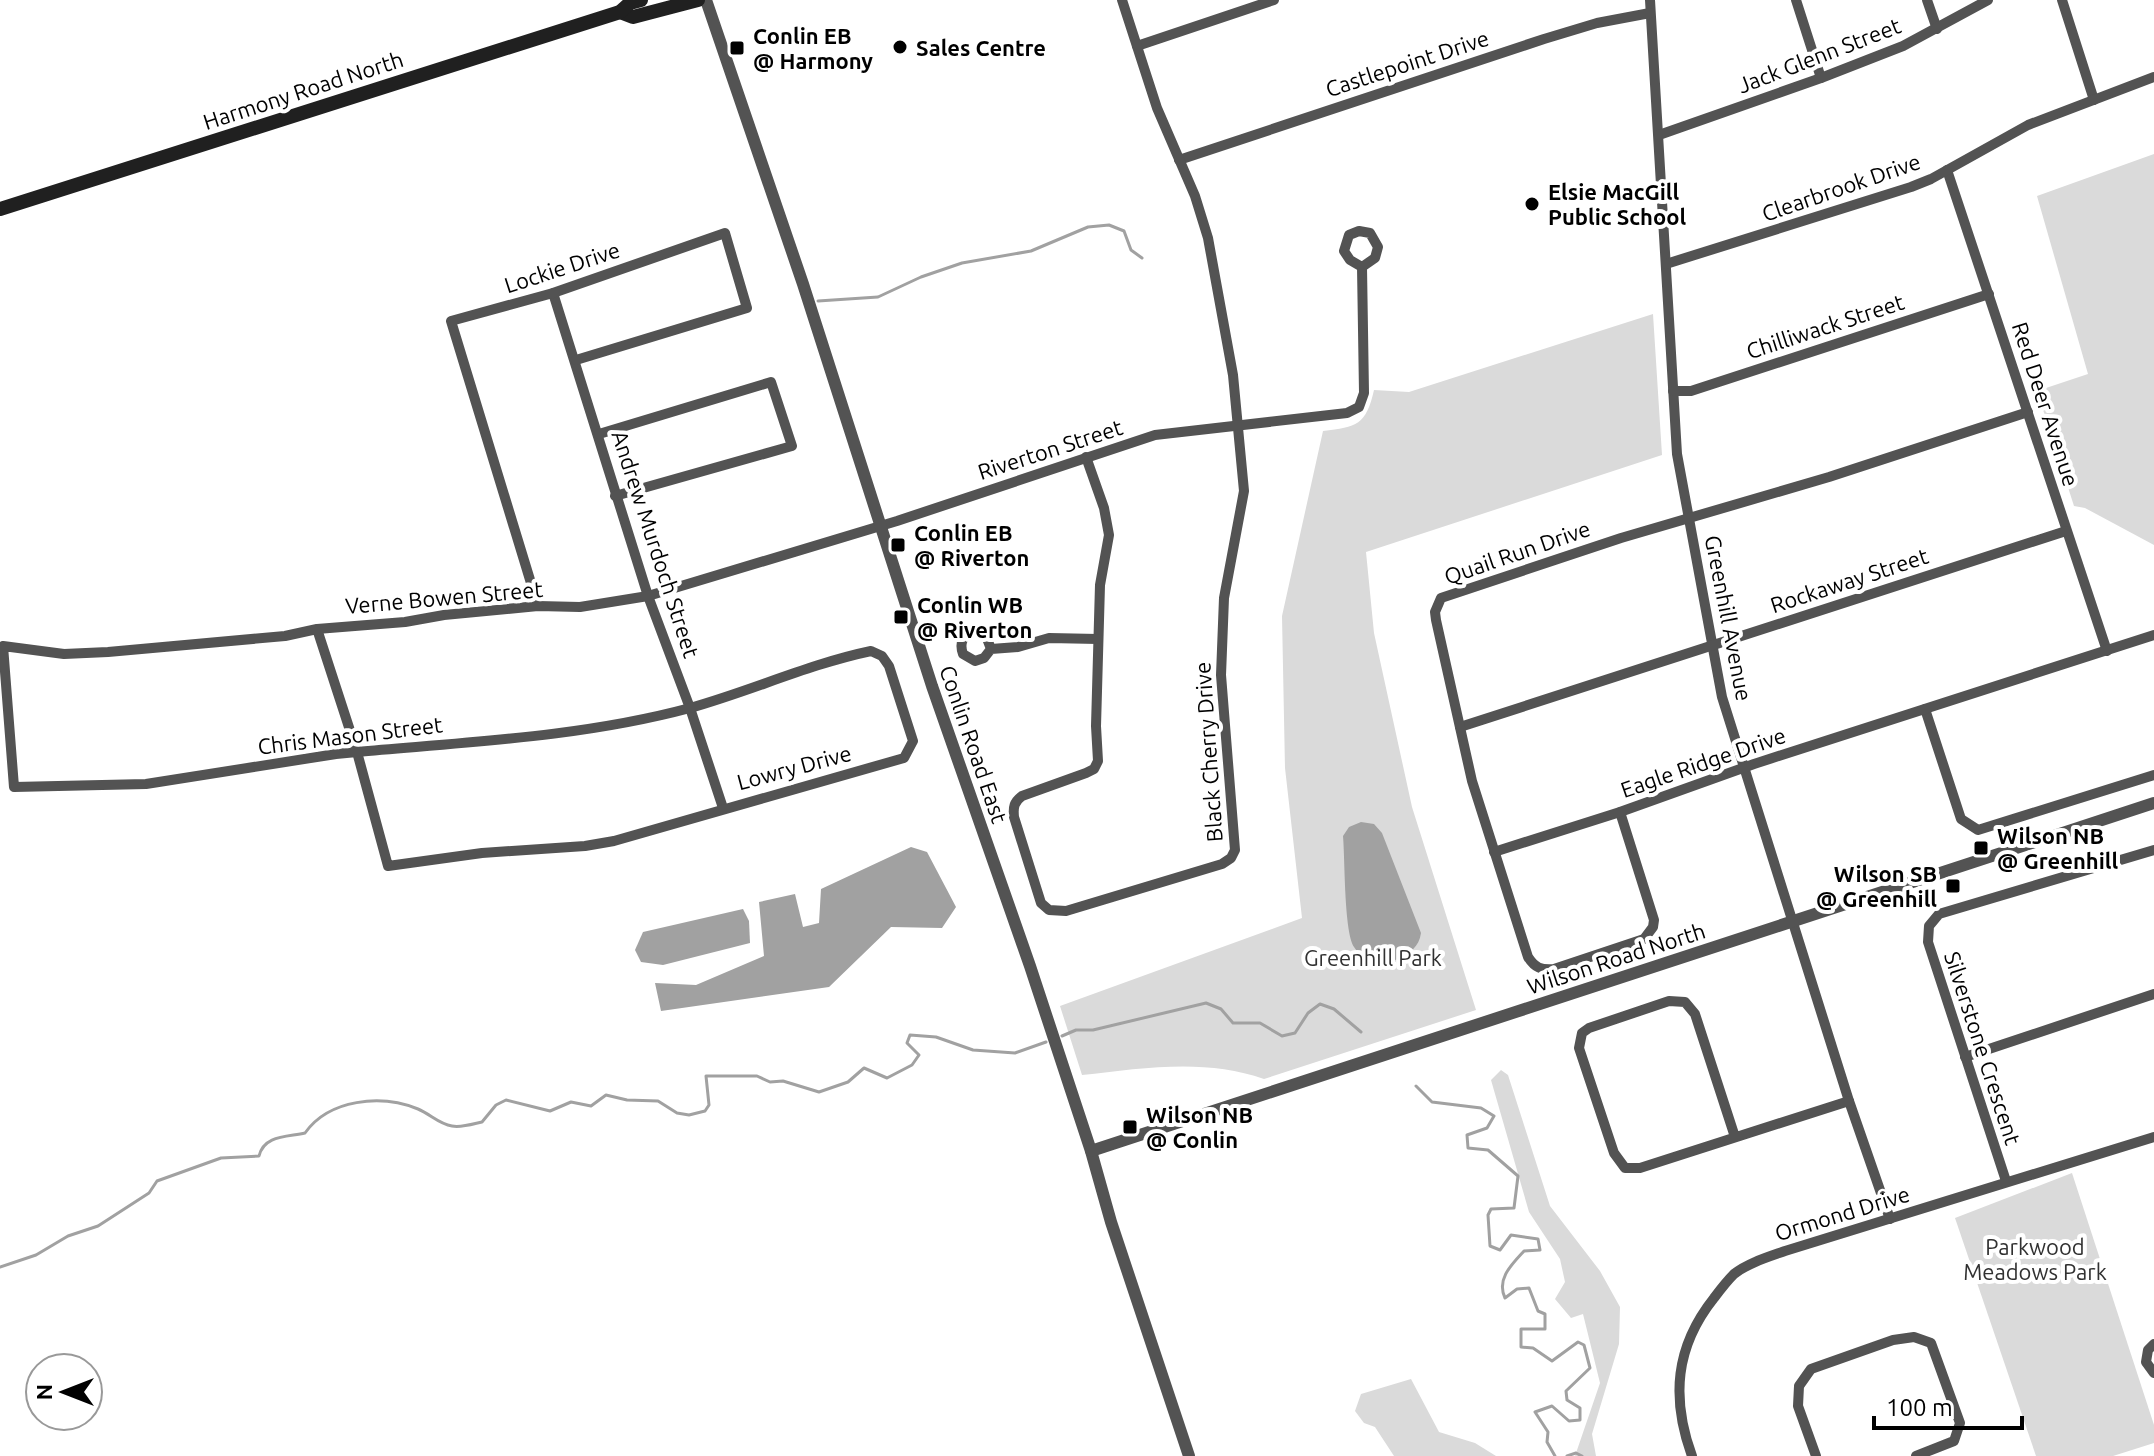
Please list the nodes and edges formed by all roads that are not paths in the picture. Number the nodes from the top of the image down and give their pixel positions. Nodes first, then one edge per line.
1 (641, 0) edge
2 (698, 0) edge
3 (706, 0) edge
4 (1122, 0) edge
5 (1274, 0) edge
6 (1650, 0) edge
7 (1796, 0) edge
8 (1927, 0) edge
9 (1988, 0) edge
10 (2062, 0) edge
11 (1249, 4) edge
12 (620, 12) junction
13 (1650, 13) junction
14 (1937, 29) junction
15 (1137, 46) junction
16 (2154, 77) edge
17 (1821, 78) junction
18 (2094, 100) junction
19 (1659, 135) junction
20 (1179, 160) junction
21 (1947, 170) junction
22 (0, 209) edge
23 (1666, 264) junction
24 (1362, 267) dead end
25 (553, 293) junction
26 (1989, 294) junction
27 (576, 360) junction
28 (1673, 391) junction
29 (2028, 412) junction
30 (1237, 425) junction
31 (599, 434) junction
32 (1086, 457) junction
33 (615, 496) junction
34 (1689, 519) junction
35 (879, 526) junction
36 (2066, 531) junction
37 (648, 596) junction
38 (538, 606) junction
39 (317, 629) junction
40 (2154, 635) edge
41 (1098, 639) junction
42 (1713, 645) junction
43 (2, 646) edge
44 (991, 649) dead end
45 (2107, 651) junction
46 (690, 708) junction
47 (1925, 709) junction
48 (1460, 727) junction
49 (357, 752) junction
50 (1743, 768) junction
51 (2154, 775) edge
52 (14, 787) joint
53 (2154, 803) edge
54 (723, 808) junction
55 (1620, 812) junction
56 (2154, 850) edge
57 (1494, 852) junction
58 (1793, 922) junction
59 (2154, 994) edge
60 (1965, 1057) junction
61 (1849, 1101) junction
62 (1735, 1137) junction
63 (2154, 1137) edge
64 (1091, 1151) junction
65 (2006, 1181) junction
66 (1890, 1219) junction
67 (2154, 1344) edge
68 (2154, 1373) edge
69 (1189, 1456) edge
70 (1692, 1456) edge
71 (1816, 1456) edge
72 (1916, 1456) edge

1 - 12 main road, Harmony Road North
2 - 12 main road, Harmony Road North
3 - 35 street, Conlin Road East
4 - 15 street, Black Cherry Drive
5 - 11 street
6 - 13 street, Greenhill Avenue
7 - 17 street
8 - 14 street
9 - 14 street, Jack Glenn Street
10 - 18 street
11 - 15 street
12 - 22 main road, Harmony Road North
13 - 19 street, Greenhill Avenue
13 - 20 street, Castlepoint Drive
14 - 17 street, Jack Glenn Street
15 - 20 street, Black Cherry Drive
16 - 18 street, Clearbrook Drive
17 - 19 street, Jack Glenn Street
18 - 21 street, Clearbrook Drive
19 - 23 street, Greenhill Avenue
20 - 30 street, Black Cherry Drive
21 - 23 street, Clearbrook Drive
21 - 26 street, Red Deer Avenue
23 - 28 street, Greenhill Avenue
24 - 30 street, Riverton Street
25 - 27 street, Andrew Murdoch Street
25 - 27 street, Lockie Drive
25 - 38 street, Lockie Drive
26 - 28 street, Chilliwack Street
26 - 29 street, Red Deer Avenue
27 - 31 street, Andrew Murdoch Street
28 - 34 street, Greenhill Avenue
29 - 34 street, Quail Run Drive
29 - 36 street, Red Deer Avenue
30 - 32 street, Riverton Street
30 - 41 street, Black Cherry Drive
31 - 33 street, Andrew Murdoch Street
31 - 33 street
32 - 35 street, Riverton Street
32 - 41 street, Black Cherry Drive
33 - 37 street, Andrew Murdoch Street
34 - 42 street, Greenhill Avenue
34 - 48 street, Quail Run Drive
35 - 37 street, Verne Bowen Street
35 - 64 street, Conlin Road East
36 - 42 street, Rockaway Street
36 - 45 street, Red Deer Avenue
37 - 38 street, Verne Bowen Street
37 - 46 street, Andrew Murdoch Street
38 - 39 street, Verne Bowen Street
39 - 43 street, Verne Bowen Street
39 - 49 street
40 - 45 street, Eagle Ridge Drive
41 - 44 street
42 - 48 street, Rockaway Street
42 - 50 street, Greenhill Avenue
43 - 52 street, Verne Bowen Street
45 - 47 street, Eagle Ridge Drive
46 - 49 street, Chris Mason Street
46 - 54 street, Andrew Murdoch Street
46 - 54 street, Lowry Drive
47 - 50 street, Eagle Ridge Drive
47 - 51 street
48 - 57 street, Quail Run Drive
49 - 52 street, Chris Mason Street
49 - 54 street, Lowry Drive
50 - 55 street, Eagle Ridge Drive
50 - 58 street, Greenhill Avenue
53 - 58 street, Wilson Road North
55 - 57 street, Eagle Ridge Drive
55 - 57 street, Quail Run Drive
56 - 60 street, Silverstone Crescent
58 - 61 street, Greenhill Avenue
58 - 64 street, Wilson Road North
59 - 60 street
60 - 65 street, Silverstone Crescent
61 - 62 street
61 - 66 street, Greenhill Avenue
62 - 62 street
63 - 65 street, Ormond Drive
64 - 69 street, Conlin Road East
65 - 66 street, Ormond Drive
66 - 70 street, Ormond Drive
67 - 68 street
71 - 72 street

